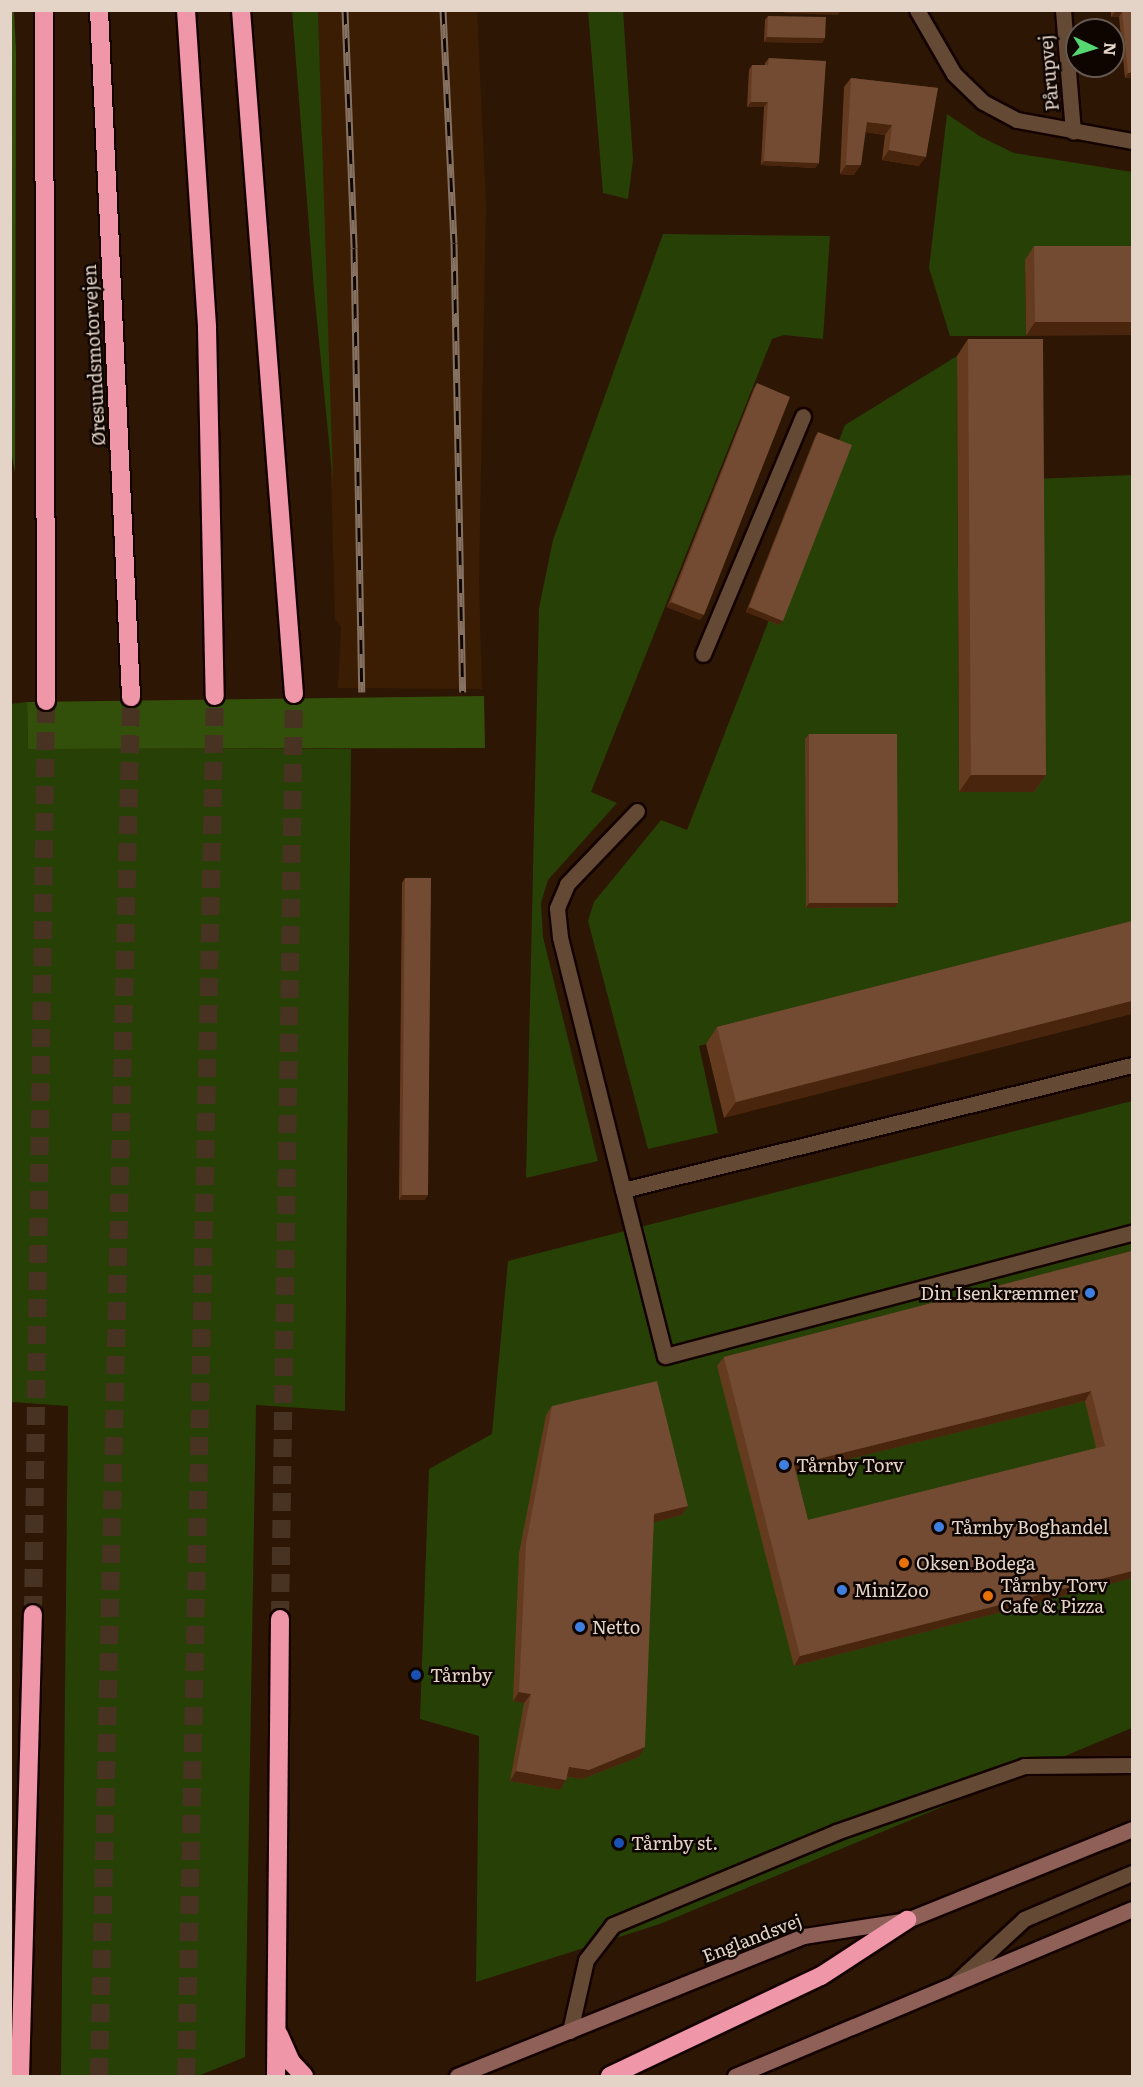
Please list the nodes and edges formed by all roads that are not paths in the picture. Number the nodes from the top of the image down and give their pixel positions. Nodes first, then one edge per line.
1 (44, 10) edge
2 (99, 10) edge
3 (186, 10) edge
4 (241, 10) edge
5 (917, 10) edge
6 (1063, 10) edge
7 (1073, 132) junction
8 (1132, 141) edge
9 (803, 416) dead end
10 (703, 654) dead end
11 (294, 694) tunnel mouth
12 (215, 696) tunnel mouth
13 (131, 697) tunnel mouth
14 (46, 701) tunnel mouth
15 (637, 810) dead end
16 (1132, 1065) edge
17 (623, 1190) junction
18 (1132, 1233) edge
19 (33, 1614) tunnel mouth
20 (280, 1619) tunnel mouth
21 (1132, 1766) edge
22 (1132, 1829) edge
23 (1132, 1873) edge
24 (1132, 1909) edge
25 (907, 1920) junction
26 (953, 1985) junction
27 (277, 2030) junction
28 (570, 2031) junction
29 (20, 2076) edge
30 (276, 2076) edge
31 (304, 2076) edge
32 (457, 2076) edge
33 (610, 2076) edge
34 (735, 2076) edge

1 - 14 highway
2 - 13 highway, Øresundsmotorvejen
3 - 12 highway
4 - 11 highway
5 - 7 street
6 - 7 street, Pårupvej
7 - 8 street
9 - 10 street
15 - 17 street
16 - 17 street
17 - 18 street
19 - 29 highway
20 - 27 highway
21 - 28 street
22 - 25 street, Englandsvej
23 - 26 street
24 - 26 street
25 - 28 street, Englandsvej
25 - 33 highway
26 - 34 street
27 - 30 highway
27 - 31 highway
28 - 32 street, Englandsvej

